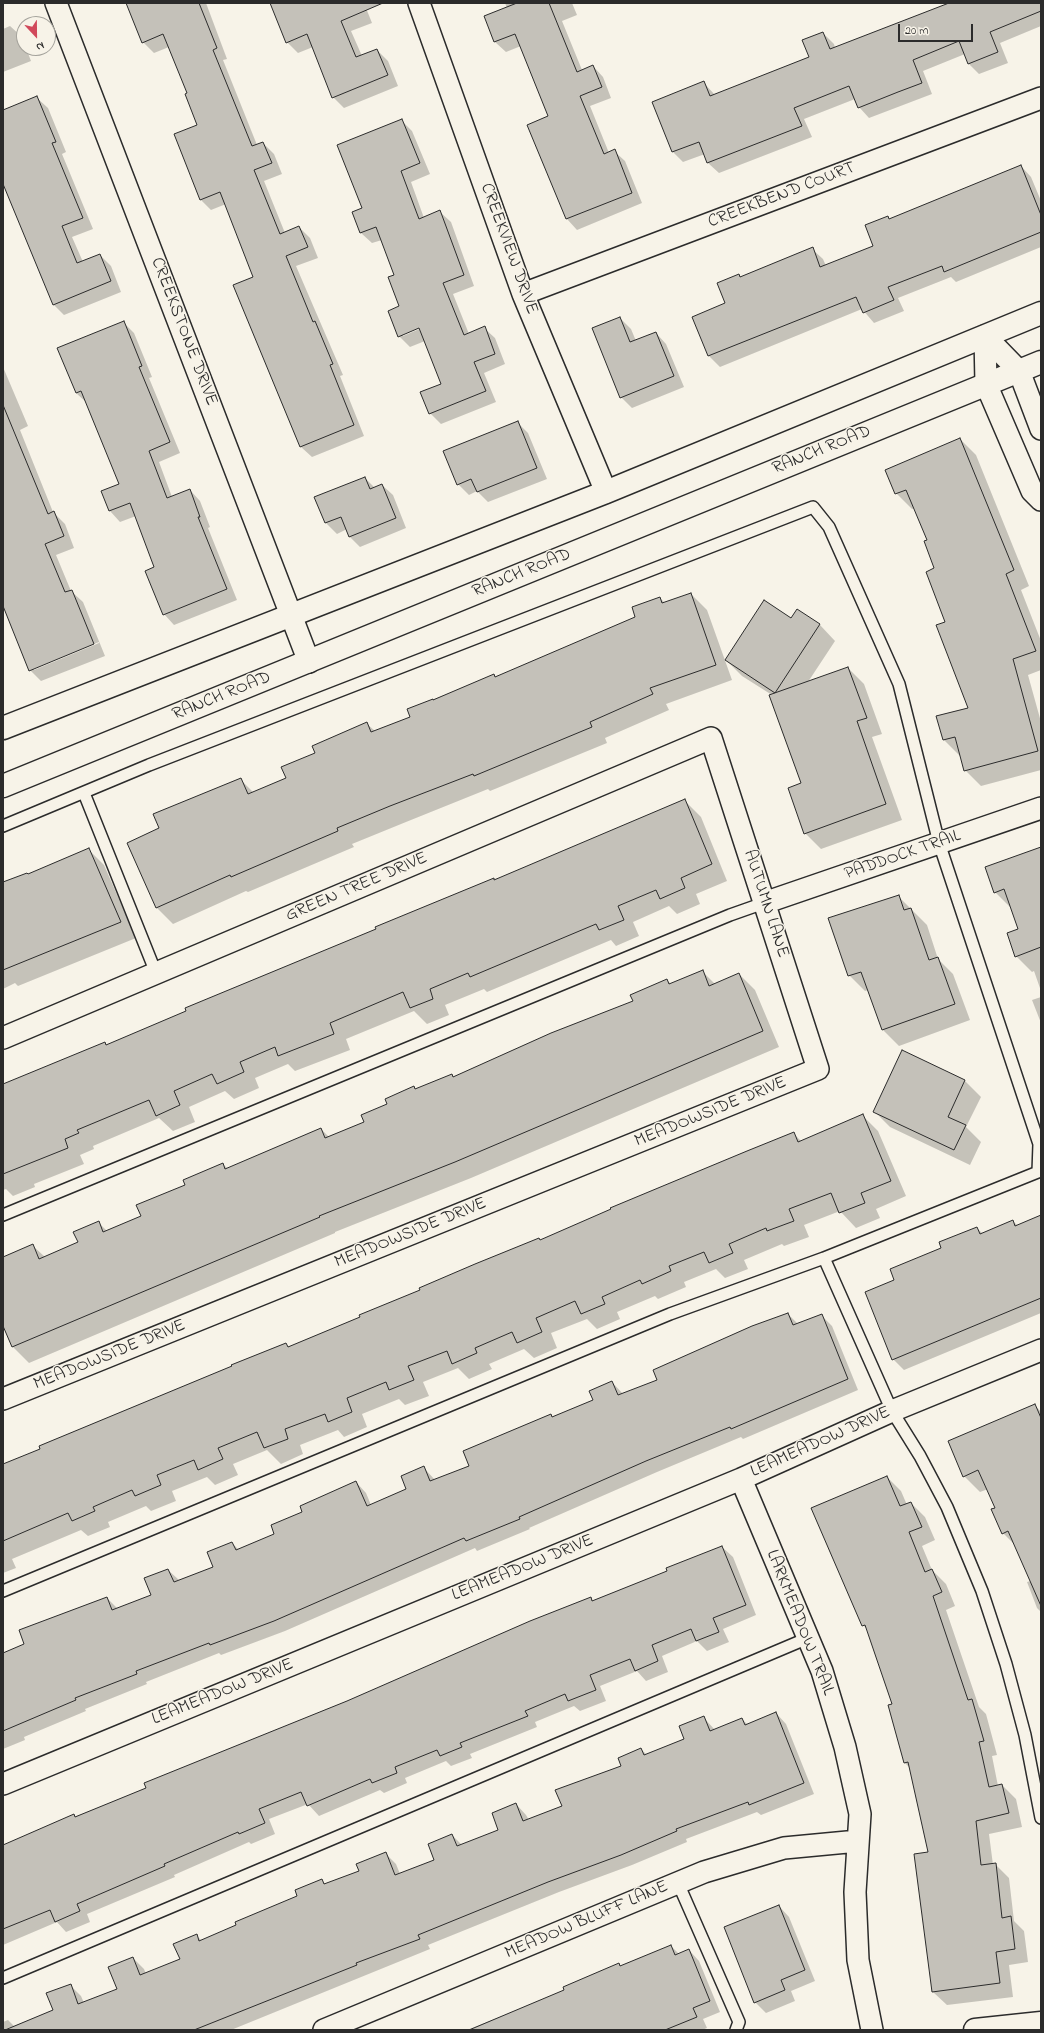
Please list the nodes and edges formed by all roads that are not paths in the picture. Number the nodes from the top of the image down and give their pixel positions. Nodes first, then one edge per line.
1 (56, 3) edge
2 (419, 3) edge
3 (1041, 98) edge
4 (523, 294) junction
5 (1041, 313) edge
6 (985, 336) junction
7 (1041, 362) edge
8 (1019, 371) junction
9 (986, 384) junction
10 (1041, 429) edge
11 (606, 492) junction
12 (1041, 500) edge
13 (292, 616) junction
14 (309, 662) junction
15 (3, 728) edge
16 (711, 738) joint
17 (3, 786) edge
18 (84, 793) junction
19 (1041, 808) edge
20 (3, 826) edge
21 (939, 843) junction
22 (764, 904) junction
23 (156, 973) junction
24 (3, 1038) edge
25 (818, 1069) joint
26 (3, 1215) edge
27 (824, 1258) junction
28 (1041, 1350) edge
29 (3, 1399) edge
30 (892, 1411) junction
31 (741, 1479) junction
32 (3, 1591) edge
33 (808, 1638) junction
34 (3, 1784) edge
35 (1041, 1818) edge
36 (858, 1841) junction
37 (678, 1883) junction
38 (3, 1978) edge
39 (1041, 2023) edge
40 (324, 2030) edge
41 (736, 2030) edge
42 (872, 2030) edge
43 (975, 2030) edge

1 - 13 street, CREEKSTONE DRIVE
2 - 4 street, CREEKVIEW DRIVE
3 - 4 street, CREEKBEND COURT
4 - 11 street, CREEKVIEW DRIVE
5 - 6 main road
6 - 8 street
6 - 9 street
6 - 11 main road
7 - 8 main road, RANCH ROAD
8 - 9 main road, RANCH ROAD
8 - 10 street
9 - 12 street
9 - 14 main road, RANCH ROAD
11 - 13 main road
13 - 14 street, CREEKSTONE DRIVE
13 - 15 main road
14 - 17 main road, RANCH ROAD
16 - 22 street, AUTUMN LANE
16 - 23 street, GREEN TREE DRIVE
18 - 20 lane
18 - 21 lane
18 - 23 lane
19 - 21 street, PADDOCK TRAIL
21 - 22 street, PADDOCK TRAIL
21 - 27 lane
22 - 25 street, AUTUMN LANE
22 - 26 lane
23 - 24 street, GREEN TREE DRIVE
25 - 29 street, MEADOWSIDE DRIVE
27 - 30 lane
27 - 32 lane
28 - 30 street, LEAMEADOW DRIVE
30 - 31 street, LEAMEADOW DRIVE
30 - 35 lane
31 - 33 street, LARKMEADOW TRAIL
31 - 34 street, LEAMEADOW DRIVE
33 - 36 street, LARKMEADOW TRAIL
33 - 38 lane
36 - 37 street, MEADOW BLUFF LANE
36 - 42 street, LARKMEADOW TRAIL
37 - 40 street, MEADOW BLUFF LANE
37 - 41 lane
39 - 43 main road

